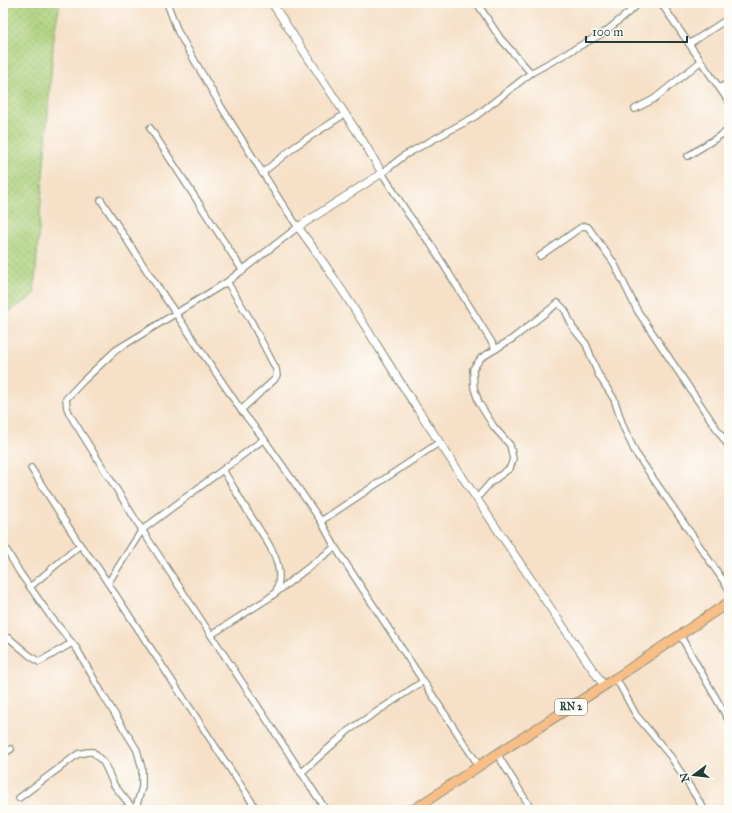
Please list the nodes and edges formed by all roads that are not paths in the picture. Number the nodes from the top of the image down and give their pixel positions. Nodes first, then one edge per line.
1 (168, 3) edge
2 (272, 3) edge
3 (477, 3) edge
4 (640, 3) edge
5 (661, 3) edge
6 (729, 18) edge
7 (689, 44) junction
8 (700, 62) junction
9 (531, 73) junction
10 (729, 82) edge
11 (720, 88) junction
12 (729, 102) edge
13 (635, 109) dead end
14 (345, 114) junction
15 (150, 128) dead end
16 (729, 130) edge
17 (688, 156) dead end
18 (262, 173) junction
19 (382, 173) junction
20 (101, 200) dead end
21 (298, 227) junction
22 (540, 256) dead end
23 (243, 271) junction
24 (227, 282) junction
25 (176, 313) junction
26 (496, 348) junction
27 (240, 410) junction
28 (264, 439) junction
29 (440, 442) junction
30 (729, 447) edge
31 (30, 468) dead end
32 (223, 470) junction
33 (477, 498) junction
34 (321, 521) junction
35 (142, 530) junction
36 (3, 544) edge
37 (80, 545) junction
38 (335, 548) junction
39 (108, 583) junction
40 (30, 587) junction
41 (729, 589) edge
42 (275, 593) junction
43 (728, 605) edge
44 (211, 635) junction
45 (680, 635) junction
46 (3, 641) edge
47 (72, 643) junction
48 (616, 678) junction
49 (422, 682) junction
50 (604, 686) junction
51 (729, 721) edge
52 (11, 749) dead end
53 (3, 754) edge
54 (497, 754) junction
55 (479, 766) junction
56 (301, 773) junction
57 (19, 798) dead end
58 (704, 809) edge
59 (122, 810) edge
60 (134, 810) edge
61 (257, 810) edge
62 (326, 810) edge
63 (413, 810) edge
64 (532, 810) edge

1 - 18 street
2 - 14 street
3 - 9 street
4 - 9 street
5 - 7 street
6 - 7 street
7 - 8 street
8 - 11 street
8 - 13 street
9 - 19 street
10 - 11 street
11 - 12 street
14 - 18 street
14 - 19 street
15 - 23 street
16 - 17 street
18 - 21 street
19 - 21 street
19 - 26 street
20 - 25 street
21 - 23 street
21 - 29 street
22 - 30 street
23 - 24 street
24 - 25 street
24 - 27 street
25 - 27 street
25 - 35 street
26 - 33 street
26 - 41 street
27 - 28 street
28 - 32 street
28 - 34 street
29 - 33 street
29 - 34 street
31 - 37 street
32 - 35 street
32 - 42 street
33 - 50 street
34 - 38 street
35 - 39 street
35 - 44 street
36 - 40 street
37 - 39 street
37 - 40 street
38 - 42 street
38 - 49 street
39 - 61 street
40 - 47 street
42 - 44 street
43 - 45 main road, RN 2
44 - 56 street
45 - 48 main road, RN 2
45 - 51 street
46 - 47 street
47 - 60 street
48 - 50 main road, RN 2
48 - 58 street
49 - 55 street
49 - 56 street
50 - 54 main road, RN 2
52 - 53 street
54 - 55 main road, RN 2
54 - 64 street
55 - 63 main road, RN 2
56 - 62 street
57 - 60 street
59 - 60 street

